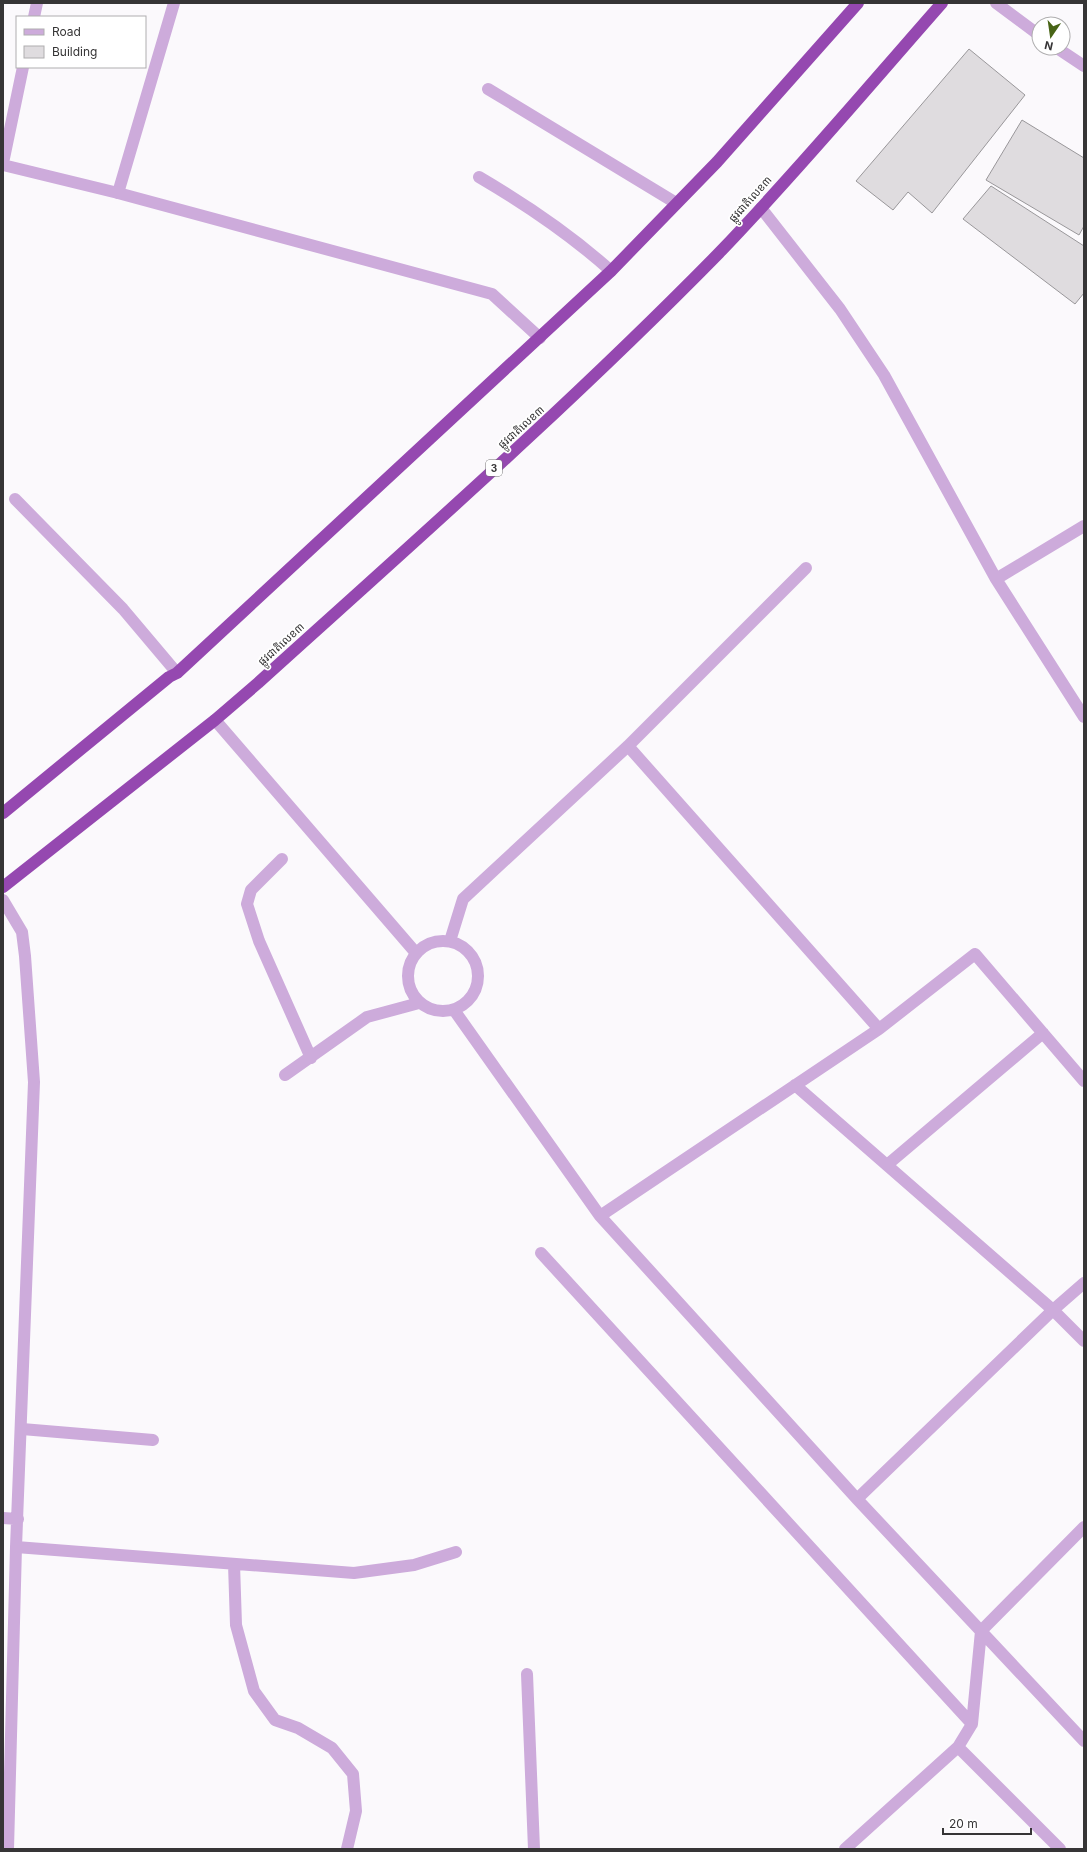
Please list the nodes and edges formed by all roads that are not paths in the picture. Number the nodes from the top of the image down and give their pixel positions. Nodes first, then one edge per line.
1 (37, 3) edge
2 (174, 3) edge
3 (858, 3) edge
4 (942, 3) edge
5 (996, 3) edge
6 (34, 16) edge
7 (1031, 29) edge
8 (1069, 56) edge
9 (1084, 66) edge
10 (23, 68) edge
11 (488, 89) dead end
12 (3, 164) edge
13 (479, 177) dead end
14 (118, 193) junction
15 (676, 203) junction
16 (761, 208) junction
17 (610, 271) junction
18 (540, 338) junction
19 (15, 499) dead end
20 (1084, 526) edge
21 (806, 568) dead end
22 (996, 579) junction
23 (177, 673) junction
24 (1084, 717) edge
25 (215, 720) junction
26 (628, 746) junction
27 (3, 813) edge
28 (282, 860) dead end
29 (3, 887) edge
30 (3, 900) edge
31 (450, 942) junction
32 (416, 953) junction
33 (419, 1003) junction
34 (454, 1010) junction
35 (879, 1028) junction
36 (1043, 1033) junction
37 (311, 1058) junction
38 (285, 1075) dead end
39 (1084, 1081) edge
40 (795, 1086) junction
41 (887, 1165) junction
42 (600, 1216) junction
43 (541, 1253) dead end
44 (1084, 1283) edge
45 (1053, 1310) junction
46 (1084, 1341) edge
47 (22, 1429) junction
48 (153, 1440) dead end
49 (856, 1499) junction
50 (3, 1518) edge
51 (18, 1519) junction
52 (1084, 1527) edge
53 (16, 1547) junction
54 (456, 1552) dead end
55 (234, 1564) junction
56 (981, 1631) junction
57 (528, 1674) dead end
58 (972, 1724) junction
59 (1084, 1741) edge
60 (958, 1747) junction
61 (8, 1849) edge
62 (346, 1849) edge
63 (534, 1849) edge
64 (846, 1849) edge
65 (1060, 1849) edge

1 - 6 street
2 - 14 street
3 - 15 highway
4 - 16 highway, ផ្លូវជាតិលេខ៣ / 3
5 - 7 street
8 - 9 street
10 - 12 street
11 - 15 street
12 - 14 street
13 - 17 street
14 - 18 street
15 - 17 highway
16 - 22 street
16 - 25 highway, ផ្លូវជាតិលេខ៣ / 3
17 - 18 highway
18 - 23 highway
19 - 23 street
20 - 22 street
21 - 26 street
22 - 24 street
23 - 27 highway
25 - 29 highway, ផ្លូវជាតិលេខ៣ / 3
25 - 32 street
26 - 31 street
26 - 35 street
28 - 37 street
30 - 47 street
31 - 32 street
31 - 34 street
32 - 33 street
33 - 34 street
33 - 37 street
34 - 42 street
35 - 36 street
35 - 40 street
36 - 39 street
36 - 41 street
37 - 38 street
40 - 41 street
40 - 42 street
41 - 45 street
42 - 49 street
43 - 58 street
44 - 45 street
45 - 46 street
45 - 49 street
47 - 48 street
47 - 51 street
49 - 56 street
50 - 51 street
51 - 53 street
52 - 56 street
53 - 55 street
53 - 61 street
54 - 55 street
55 - 62 street
56 - 58 street
56 - 59 street
57 - 63 street
58 - 60 street
60 - 64 street
60 - 65 street

